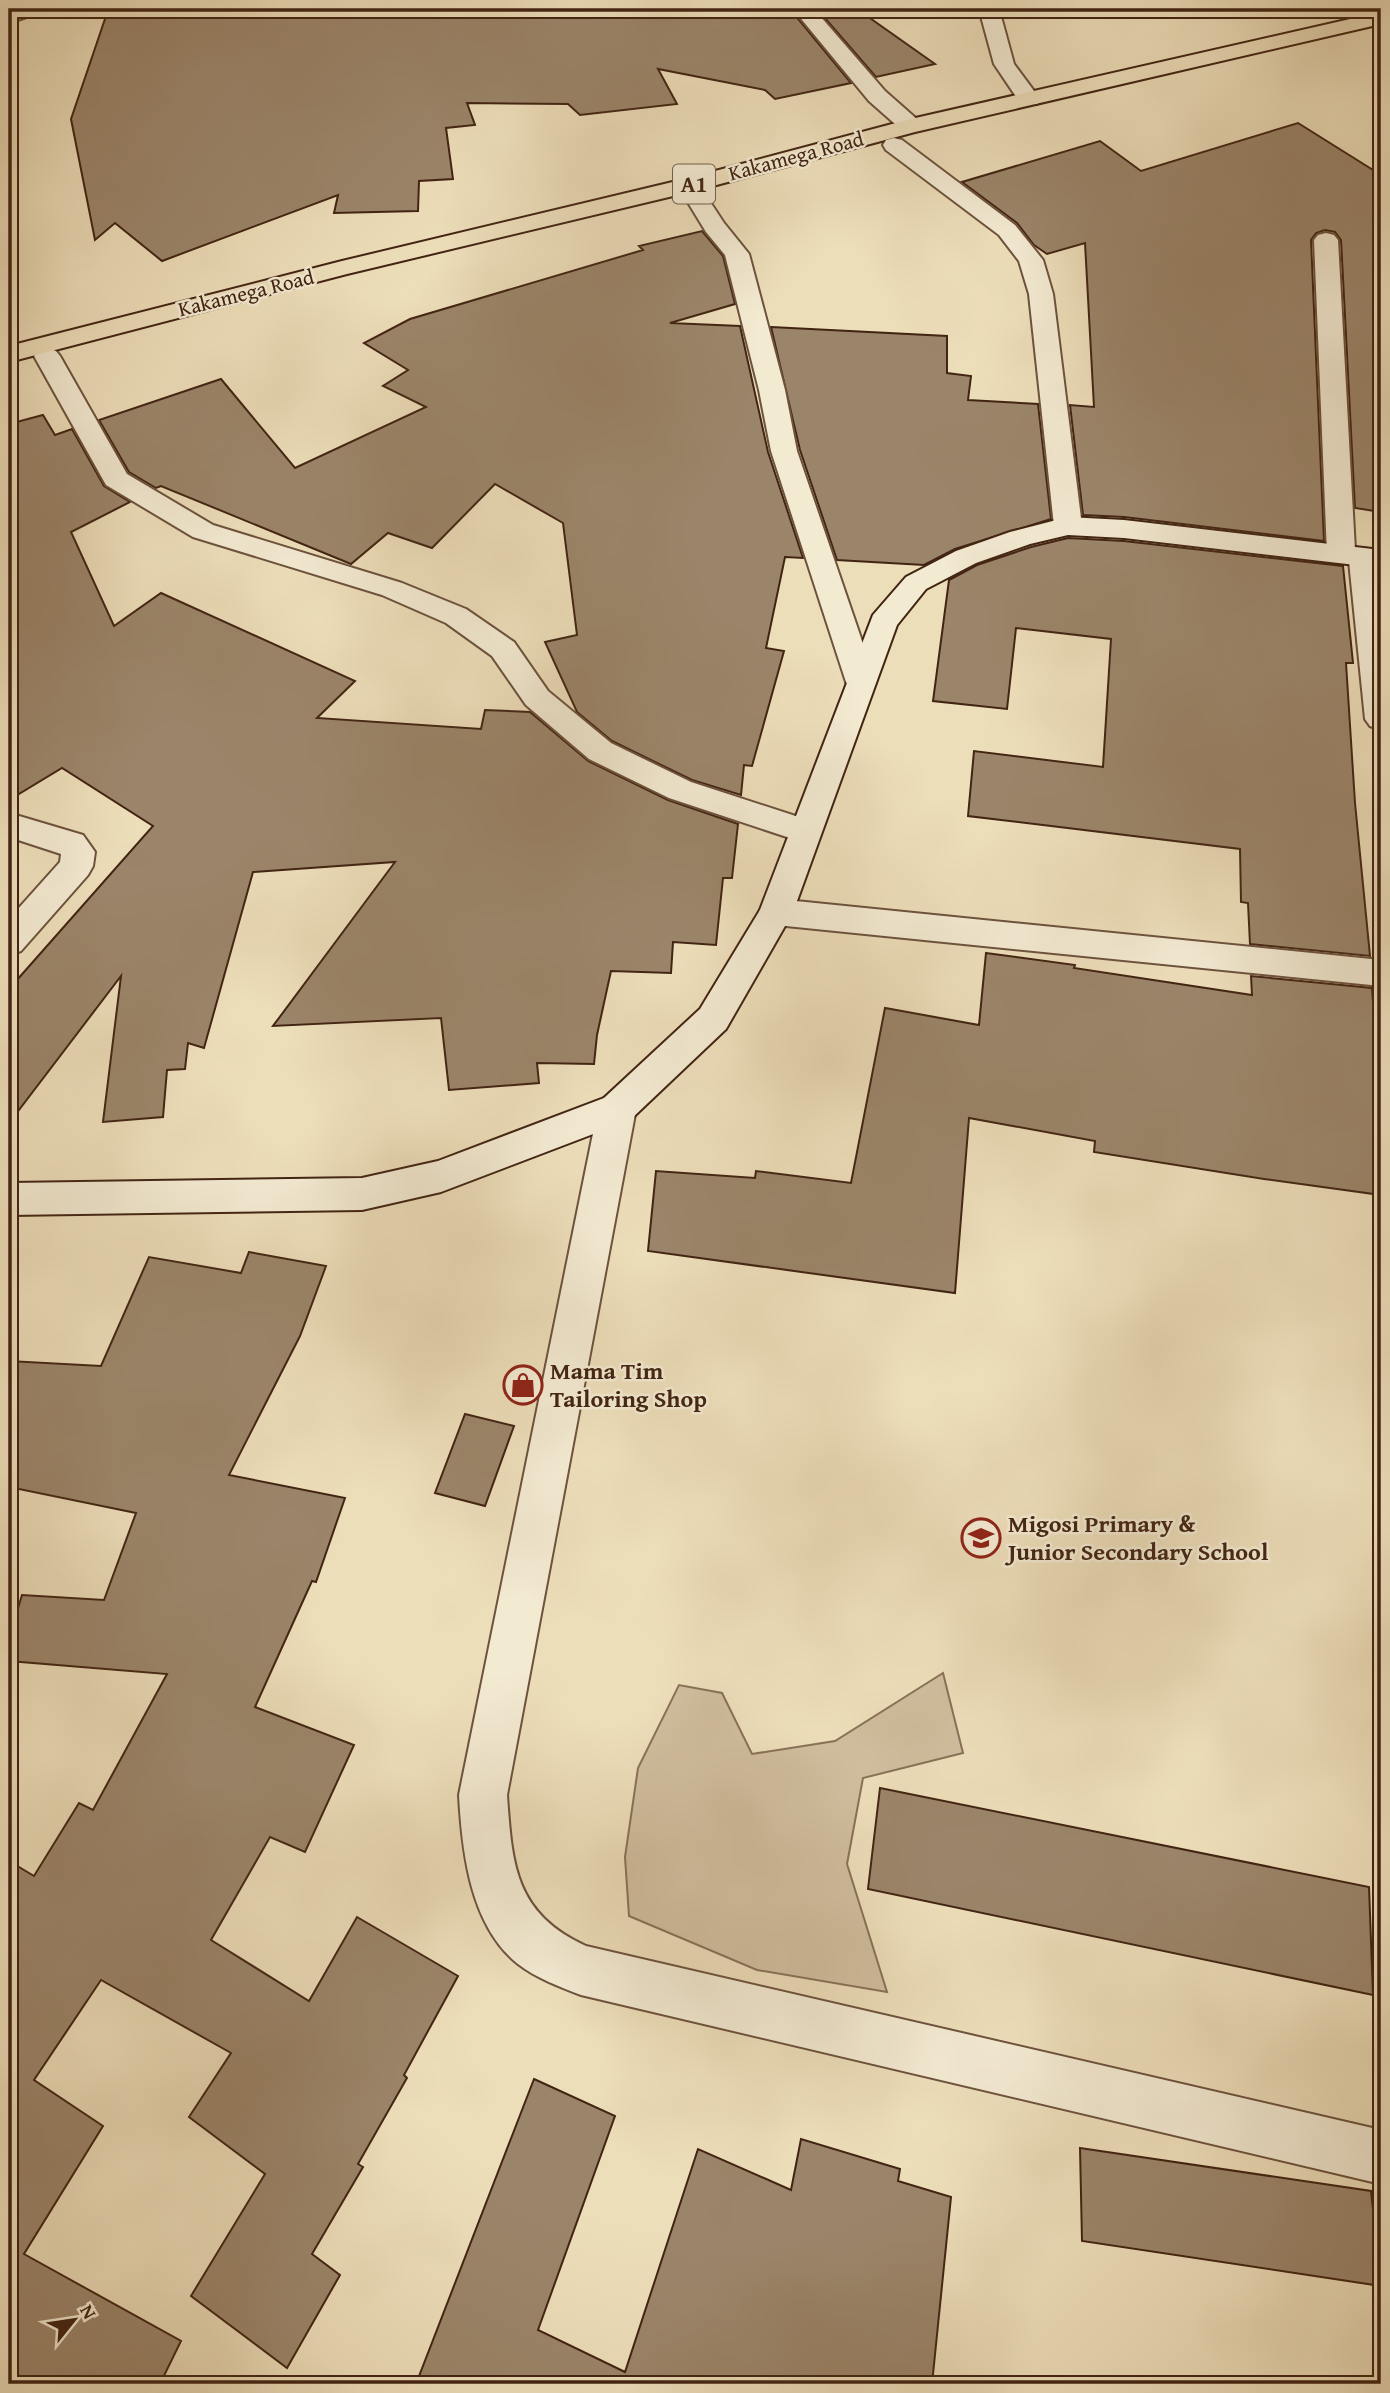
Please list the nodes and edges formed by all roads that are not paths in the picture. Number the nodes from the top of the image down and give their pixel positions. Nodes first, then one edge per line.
1 (31, 9) edge
2 (803, 9) edge
3 (989, 9) edge
4 (9, 18) edge
5 (1381, 21) edge
6 (1029, 99) junction
7 (911, 125) junction
8 (894, 145) junction
9 (695, 196) junction
10 (1326, 240) dead end
11 (9, 354) edge
12 (47, 356) junction
13 (9, 366) edge
14 (1068, 526) junction
15 (1362, 557) edge
16 (861, 682) junction
17 (1381, 719) edge
18 (9, 825) edge
19 (805, 831) junction
20 (776, 912) junction
21 (9, 942) edge
22 (1381, 973) edge
23 (617, 1109) junction
24 (9, 1199) edge
25 (1381, 2157) edge

1 - 4 street
2 - 7 street
3 - 6 street
5 - 6 highway, Kakamega Road / A1
5 - 8 highway, Kakamega Road / A1
6 - 7 highway, Kakamega Road / A1
7 - 11 highway, Kakamega Road / A1
8 - 9 highway, Kakamega Road / A1
8 - 14 street
9 - 12 highway, Kakamega Road / A1
9 - 16 street
10 - 15 street
12 - 13 highway, Kakamega Road / A1
12 - 19 street
14 - 15 street
14 - 16 street
15 - 17 street
16 - 19 street
18 - 21 street
19 - 20 street
20 - 22 street
20 - 23 street
23 - 24 street
23 - 25 street

